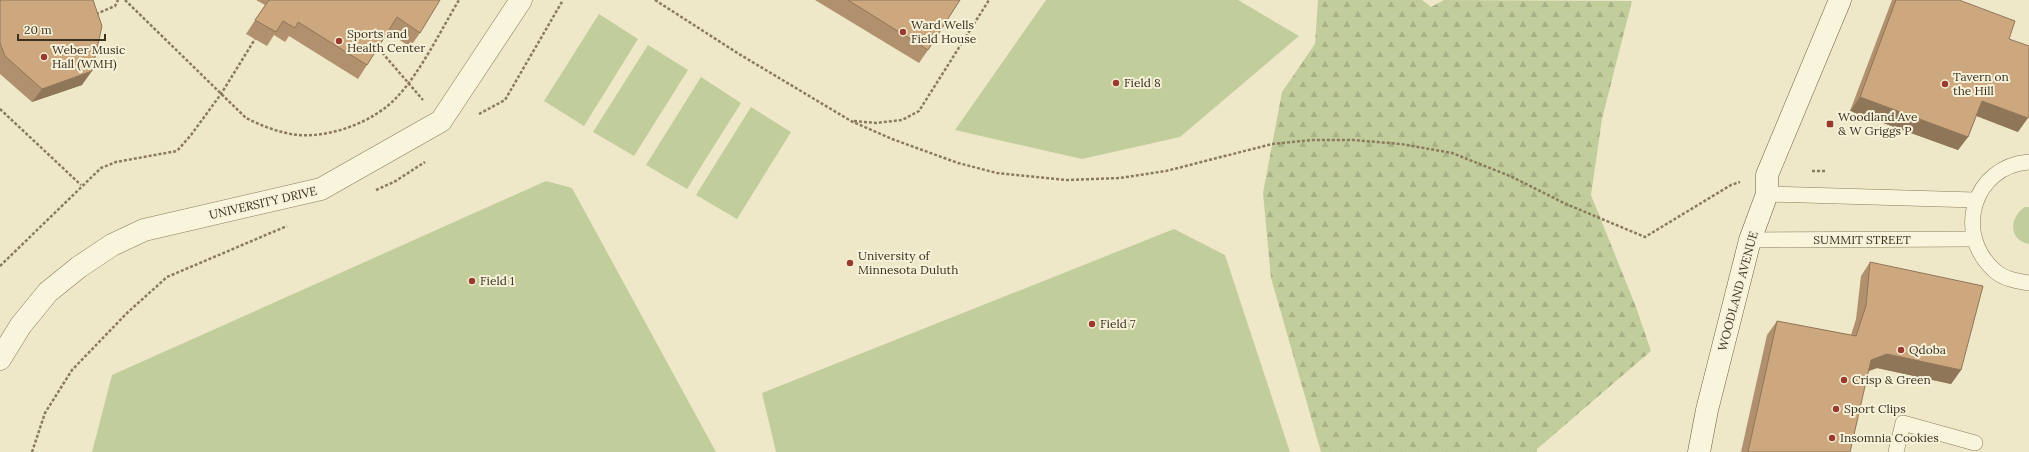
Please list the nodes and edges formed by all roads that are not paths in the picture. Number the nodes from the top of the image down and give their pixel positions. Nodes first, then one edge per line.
1 (521, 0) edge
2 (1840, 0) edge
3 (2029, 162) edge
4 (1767, 194) junction
5 (1976, 200) junction
6 (1974, 239) junction
7 (1750, 240) junction
8 (2029, 283) edge
9 (0, 359) edge
10 (1976, 443) dead end
11 (1699, 452) edge
12 (1896, 452) edge

1 - 9 street, UNIVERSITY DRIVE
2 - 4 street, WOODLAND AVENUE
3 - 5 lane
4 - 5 lane
4 - 7 street, WOODLAND AVENUE
5 - 6 lane
6 - 7 lane, SUMMIT STREET
6 - 8 lane
7 - 11 street, WOODLAND AVENUE
10 - 12 lane

